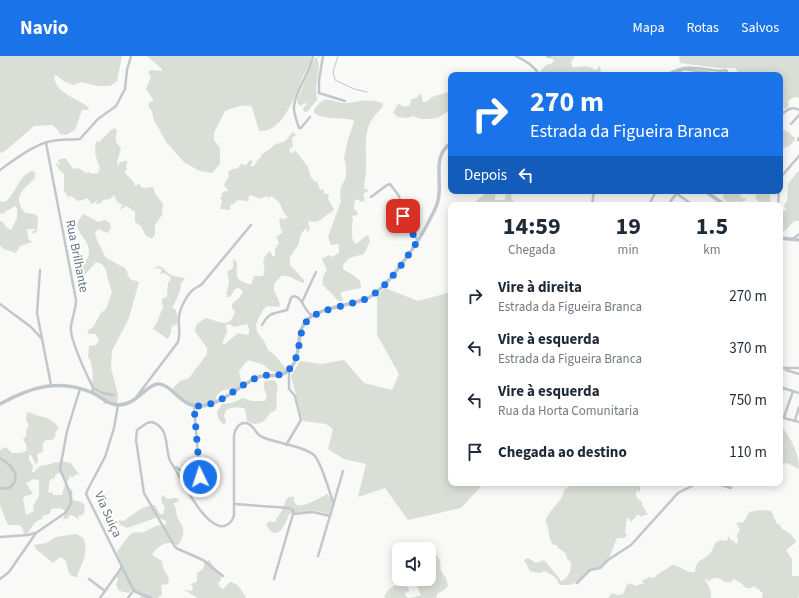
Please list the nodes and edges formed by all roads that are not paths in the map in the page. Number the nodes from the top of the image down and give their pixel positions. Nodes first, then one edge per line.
1 (131, 56) edge
2 (313, 56) edge
3 (323, 56) edge
4 (516, 56) edge
5 (538, 72) edge
6 (678, 72) edge
7 (709, 72) edge
8 (345, 101) dead end
9 (799, 110) edge
10 (783, 113) edge
11 (799, 115) edge
12 (310, 117) dead end
13 (791, 124) dead end
14 (46, 142) junction
15 (448, 146) edge
16 (799, 156) edge
17 (0, 170) edge
18 (783, 175) edge
19 (676, 194) edge
20 (680, 194) edge
21 (707, 194) edge
22 (371, 197) dead end
23 (670, 202) edge
24 (690, 202) edge
25 (717, 202) edge
26 (251, 225) dead end
27 (799, 234) edge
28 (783, 238) edge
29 (793, 239) junction
30 (418, 240) junction
31 (799, 240) edge
32 (40, 270) dead end
33 (316, 272) dead end
34 (302, 302) junction
35 (0, 304) edge
36 (313, 316) junction
37 (262, 325) dead end
38 (41, 339) junction
39 (783, 368) edge
40 (799, 368) edge
41 (288, 370) junction
42 (793, 370) junction
43 (798, 374) edge
44 (51, 385) junction
45 (93, 388) junction
46 (783, 388) edge
47 (80, 389) junction
48 (793, 391) junction
49 (799, 393) edge
50 (93, 394) junction
51 (114, 396) dead end
52 (135, 399) junction
53 (0, 404) edge
54 (118, 405) junction
55 (194, 406) junction
56 (799, 407) edge
57 (784, 417) joint
58 (795, 420) junction
59 (799, 422) edge
60 (286, 445) junction
61 (0, 458) edge
62 (174, 466) junction
63 (343, 471) dead end
64 (692, 486) edge
65 (724, 486) edge
66 (0, 488) edge
67 (731, 488) dead end
68 (234, 504) junction
69 (334, 504) junction
70 (293, 514) junction
71 (330, 516) junction
72 (36, 533) junction
73 (0, 537) edge
74 (318, 556) dead end
75 (122, 567) junction
76 (223, 576) dead end
77 (89, 579) dead end
78 (274, 579) dead end
79 (0, 580) edge
80 (577, 582) dead end
81 (105, 591) junction
82 (133, 591) junction
83 (100, 598) edge
84 (128, 598) edge
85 (151, 598) edge

1 - 14 street
2 - 12 street
3 - 8 street
4 - 5 street
6 - 7 street
9 - 10 street
11 - 13 street
14 - 17 street
14 - 45 street, Rua Brilhante
15 - 30 main road
16 - 18 street
19 - 23 street
20 - 24 street
21 - 25 main road
22 - 30 street
26 - 52 street
27 - 29 street
28 - 29 main road
29 - 31 main road
30 - 36 main road
32 - 38 street
33 - 34 street
34 - 36 street
34 - 37 street
35 - 38 street
36 - 41 main road
38 - 44 street
39 - 42 street
40 - 42 street
41 - 55 main road
41 - 60 street
42 - 43 street
44 - 47 main road
44 - 53 main road
45 - 50 street, Rua Brilhante
45 - 51 street
46 - 48 street
47 - 50 main road
47 - 72 street
48 - 49 street
48 - 57 street
50 - 54 main road
52 - 54 main road
52 - 55 main road
54 - 75 street, Via Suiça
55 - 62 street
56 - 58 street
57 - 58 street
58 - 59 street
60 - 68 street
60 - 69 street
61 - 66 street
62 - 68 street
62 - 76 street
63 - 69 street
64 - 80 street
65 - 67 street
68 - 70 street
69 - 71 street
70 - 71 street
70 - 78 street
71 - 74 street
72 - 73 street
72 - 79 street
75 - 81 street
75 - 82 street, Via Suiça
77 - 81 street
81 - 83 street
82 - 84 street
82 - 85 street

